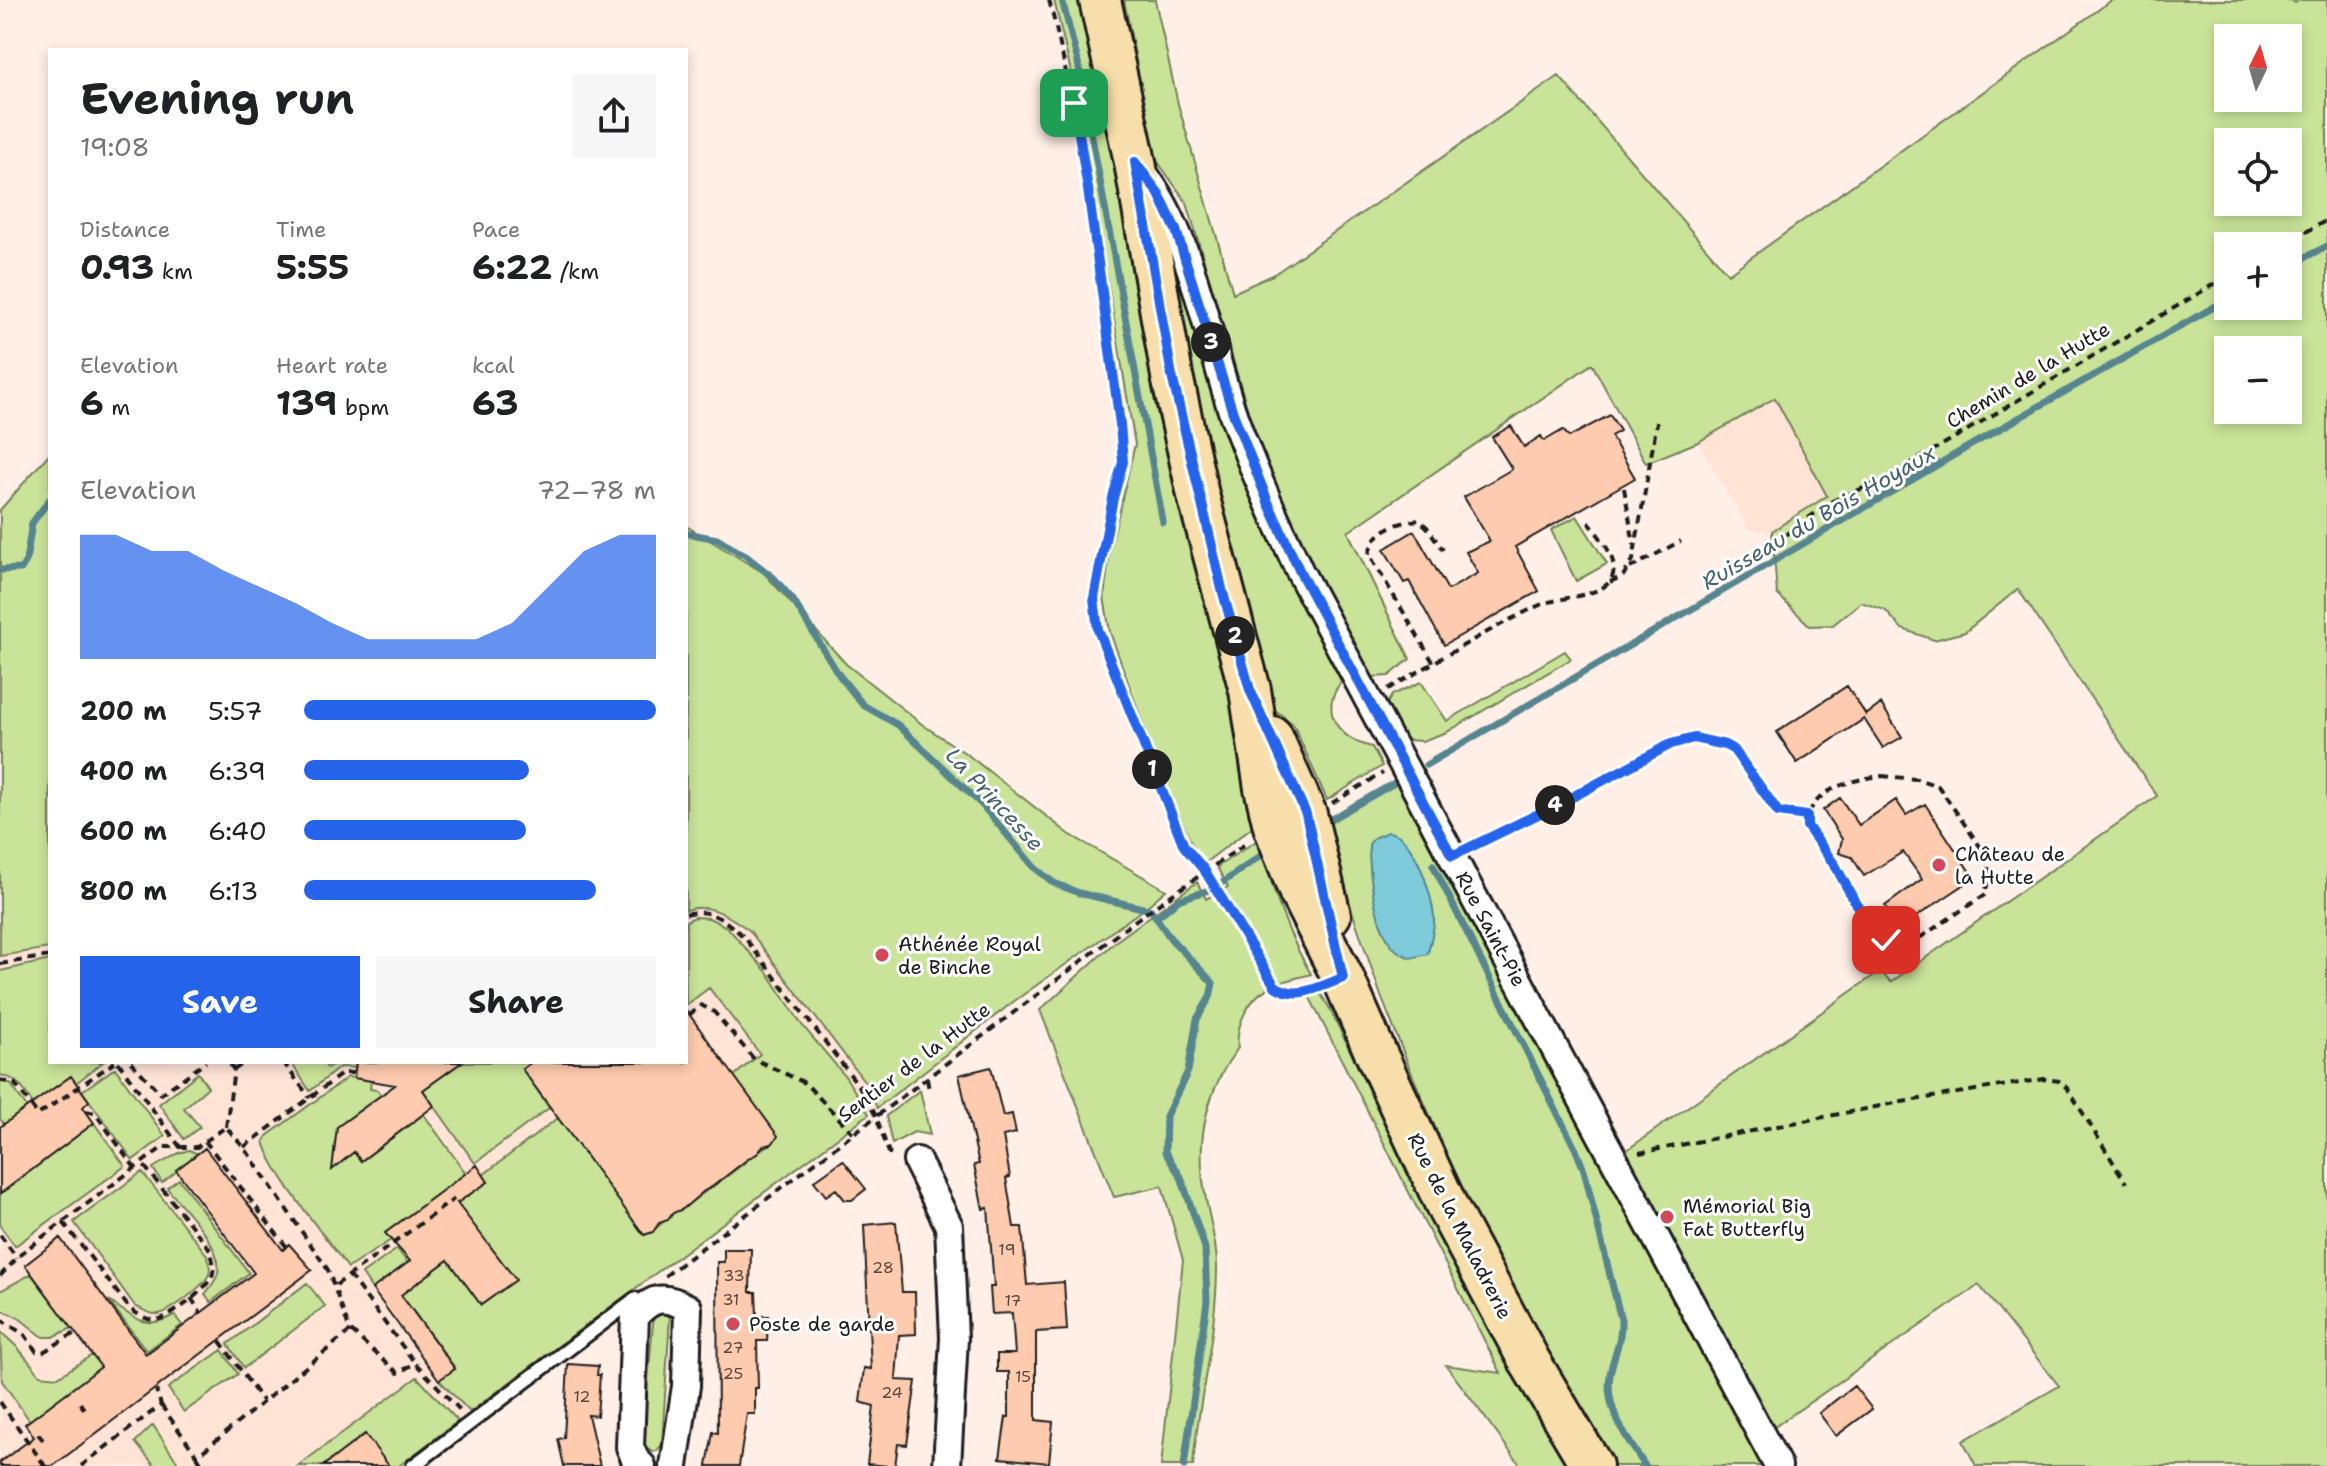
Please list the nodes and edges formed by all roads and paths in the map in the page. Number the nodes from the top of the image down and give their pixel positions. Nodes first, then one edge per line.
1 (1049, 0) edge
2 (1100, 0) edge
3 (1135, 162) junction
4 (2327, 220) edge
5 (2302, 234) edge
6 (2214, 284) edge
7 (1657, 422) dead end
8 (1624, 488) dead end
9 (1588, 521) dead end
10 (1681, 541) dead end
11 (1635, 547) junction
12 (1443, 550) dead end
13 (1763, 551) dead end
14 (1627, 570) junction
15 (1609, 583) junction
16 (1433, 662) junction
17 (1368, 700) junction
18 (1807, 816) junction
19 (1452, 856) junction
20 (1205, 871) junction
21 (688, 914) edge
22 (48, 956) edge
23 (0, 964) edge
24 (1343, 978) junction
25 (689, 1015) dead end
26 (114, 1064) edge
27 (118, 1064) edge
28 (133, 1064) edge
29 (203, 1064) edge
30 (230, 1064) edge
31 (242, 1064) edge
32 (284, 1064) edge
33 (234, 1070) junction
34 (355, 1073) dead end
35 (927, 1079) junction
36 (0, 1080) edge
37 (929, 1090) dead end
38 (310, 1098) junction
39 (86, 1111) dead end
40 (876, 1116) junction
41 (226, 1127) junction
42 (853, 1133) junction
43 (205, 1141) junction
44 (180, 1147) junction
45 (244, 1147) junction
46 (917, 1161) joint
47 (1613, 1161) junction
48 (142, 1163) junction
49 (135, 1168) junction
50 (2126, 1183) dead end
51 (454, 1199) dead end
52 (63, 1222) junction
53 (0, 1235) edge
54 (286, 1246) dead end
55 (17, 1258) junction
56 (687, 1259) dead end
57 (349, 1275) junction
58 (0, 1276) edge
59 (335, 1285) junction
60 (191, 1298) junction
61 (635, 1299) dead end
62 (201, 1313) dead end
63 (0, 1319) edge
64 (350, 1331) junction
65 (75, 1333) dead end
66 (220, 1341) dead end
67 (415, 1363) junction
68 (156, 1390) dead end
69 (0, 1402) edge
70 (263, 1402) junction
71 (80, 1403) dead end
72 (161, 1405) junction
73 (84, 1409) dead end
74 (469, 1421) junction
75 (38, 1434) dead end
76 (43, 1440) dead end
77 (197, 1456) junction
78 (45, 1466) edge
79 (81, 1466) edge
80 (203, 1466) edge
81 (413, 1466) edge
82 (642, 1466) edge
83 (674, 1466) edge
84 (947, 1466) edge
85 (1592, 1466) edge
86 (1778, 1466) edge

1 - 20 path
2 - 3 main road, Rue de la Maladrerie
3 - 17 street, Rue Saint-Pie
3 - 24 main road, Rue de la Maladrerie
4 - 5 path
6 - 13 path, Chemin de la Hutte
7 - 11 path
8 - 11 path
9 - 15 path
10 - 14 path
11 - 14 path
12 - 16 path
14 - 15 path
15 - 16 path
16 - 17 path
17 - 19 street, Rue Saint-Pie
18 - 18 path
18 - 19 path
19 - 47 street, Rue Saint-Pie
20 - 24 path
20 - 35 path, Sentier de la Hutte
21 - 40 path
22 - 23 path
24 - 85 main road, Rue de la Maladrerie
25 - 42 path
26 - 36 path
27 - 44 path
28 - 29 path
30 - 33 path
31 - 33 path
32 - 38 path
33 - 41 path
34 - 38 path
35 - 37 path
35 - 40 path, Sentier de la Hutte
38 - 45 path
39 - 49 path
40 - 42 path, Sentier de la Hutte
40 - 46 path
41 - 43 path
41 - 45 path
42 - 56 path, Sentier de la Hutte
43 - 44 path
43 - 54 path
44 - 48 path
45 - 59 path
46 - 84 street
47 - 50 path
47 - 86 street, Rue Saint-Pie
48 - 49 path
48 - 60 path
49 - 52 path
51 - 57 path
52 - 55 path
52 - 60 path
53 - 55 path
55 - 58 path
57 - 59 path
57 - 67 path
59 - 64 path
60 - 62 path
61 - 74 lane
63 - 65 path
64 - 67 path
64 - 70 path
66 - 70 path
67 - 74 path
68 - 72 path
69 - 78 path
70 - 77 path
71 - 73 path
72 - 77 path
72 - 79 path
74 - 81 lane
75 - 76 path
77 - 80 path
82 - 83 street

